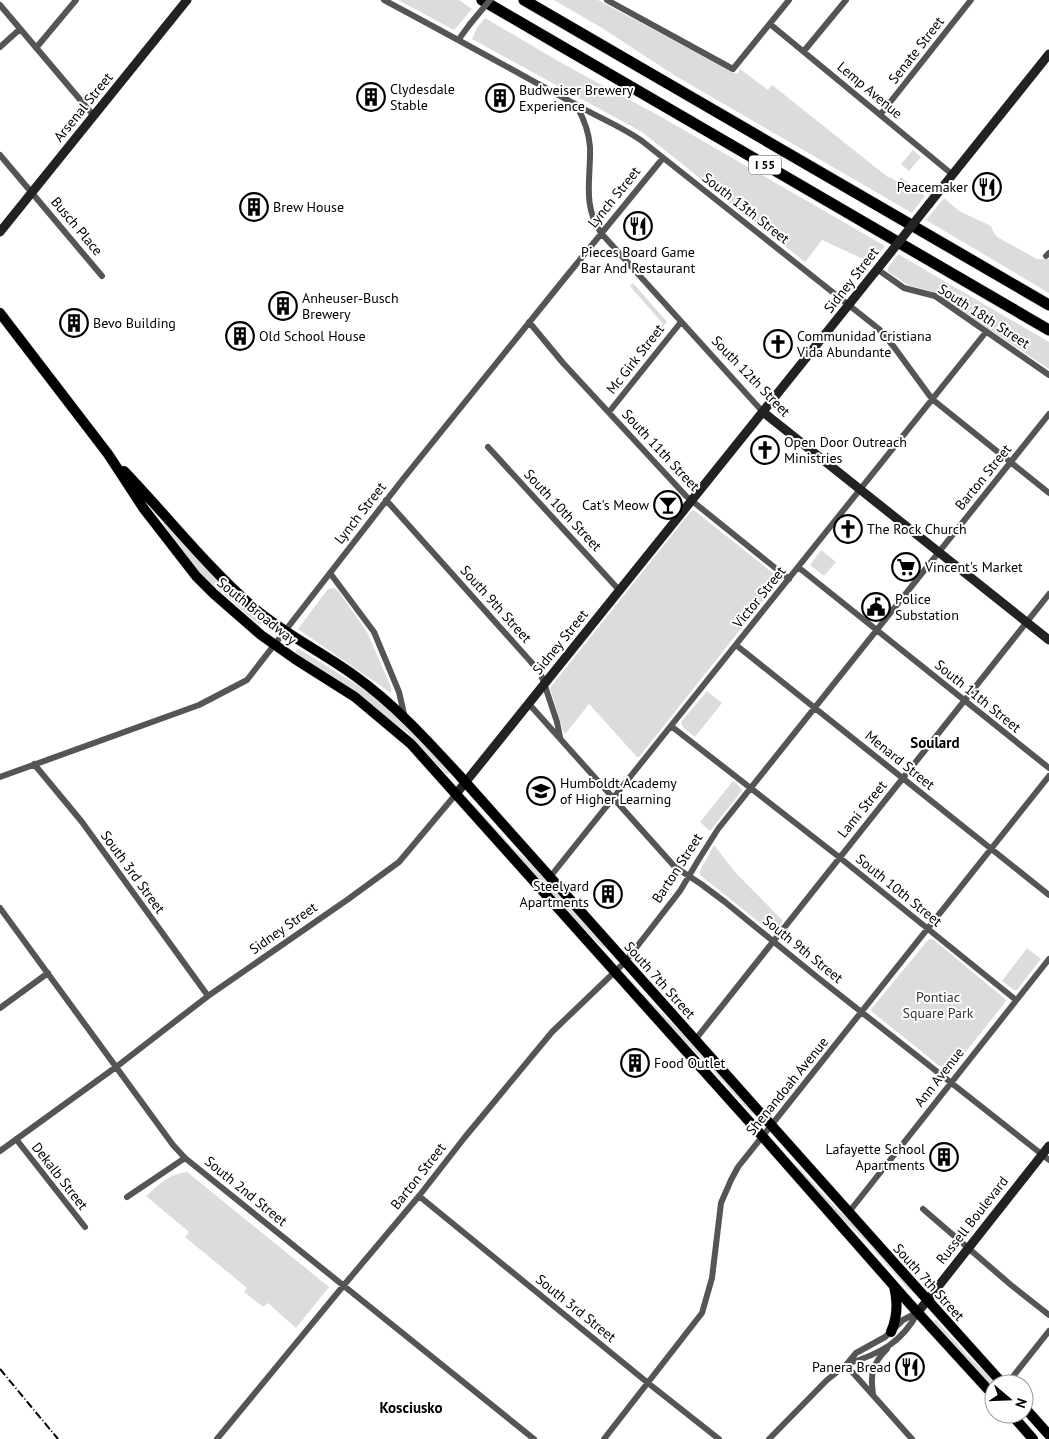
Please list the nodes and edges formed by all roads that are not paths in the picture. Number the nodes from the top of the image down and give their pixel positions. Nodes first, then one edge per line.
1 (76, 0) edge
2 (187, 0) edge
3 (384, 0) edge
4 (482, 0) edge
5 (490, 0) edge
6 (524, 0) edge
7 (606, 0) edge
8 (789, 0) edge
9 (846, 0) edge
10 (972, 0) edge
11 (0, 5) edge
12 (770, 24) junction
13 (20, 29) junction
14 (459, 39) junction
15 (0, 47) edge
16 (36, 48) junction
17 (804, 51) junction
18 (1049, 54) edge
19 (1046, 65) edge
20 (577, 106) junction
21 (880, 115) junction
22 (94, 116) junction
23 (0, 155) edge
24 (663, 158) junction
25 (953, 175) junction
26 (32, 192) junction
27 (0, 232) edge
28 (601, 233) junction
29 (880, 265) junction
30 (102, 276) dead end
31 (850, 305) junction
32 (1049, 305) edge
33 (0, 313) edge
34 (529, 322) junction
35 (680, 322) junction
36 (1049, 330) edge
37 (986, 332) junction
38 (1049, 375) edge
39 (932, 399) junction
40 (609, 412) junction
41 (763, 412) junction
42 (1049, 414) edge
43 (488, 447) dead end
44 (108, 454) junction
45 (1011, 462) junction
46 (860, 490) junction
47 (1049, 493) edge
48 (386, 500) junction
49 (692, 501) junction
50 (939, 552) junction
51 (798, 567) junction
52 (330, 572) junction
53 (789, 579) junction
54 (620, 590) junction
55 (1049, 594) edge
56 (1026, 622) junction
57 (285, 631) junction
58 (876, 631) junction
59 (1049, 640) edge
60 (274, 645) junction
61 (736, 645) junction
62 (545, 684) junction
63 (964, 701) junction
64 (529, 704) junction
65 (815, 708) junction
66 (406, 718) junction
67 (671, 726) junction
68 (560, 738) junction
69 (422, 756) joint
70 (34, 764) junction
71 (1049, 768) edge
72 (1049, 776) edge
73 (0, 777) edge
74 (903, 778) junction
75 (465, 782) junction
76 (751, 788) junction
77 (456, 794) junction
78 (613, 798) junction
79 (992, 849) junction
80 (839, 857) junction
81 (689, 876) junction
82 (550, 877) junction
83 (1049, 895) edge
84 (0, 908) edge
85 (928, 929) junction
86 (773, 942) junction
87 (1049, 959) edge
88 (625, 962) junction
89 (615, 972) junction
90 (48, 973) junction
91 (208, 996) junction
92 (1016, 1000) junction
93 (0, 1008) edge
94 (862, 1012) junction
95 (695, 1040) junction
96 (116, 1067) junction
97 (951, 1083) junction
98 (772, 1125) junction
99 (763, 1136) junction
100 (16, 1139) junction
101 (1049, 1146) edge
102 (0, 1151) edge
103 (186, 1158) junction
104 (1045, 1158) edge
105 (419, 1196) junction
106 (127, 1197) dead end
107 (923, 1209) dead end
108 (849, 1212) junction
109 (84, 1227) dead end
110 (969, 1247) junction
111 (344, 1285) junction
112 (894, 1285) junction
113 (927, 1300) junction
114 (918, 1312) junction
115 (1049, 1315) edge
116 (1049, 1331) edge
117 (891, 1332) junction
118 (890, 1346) junction
119 (846, 1365) junction
120 (996, 1374) edge
121 (1013, 1374) edge
122 (648, 1383) junction
123 (984, 1385) edge
124 (873, 1396) junction
125 (1034, 1418) edge
126 (1020, 1424) edge
127 (1049, 1435) edge
128 (217, 1439) edge
129 (534, 1439) edge
130 (604, 1439) edge
131 (719, 1439) edge
132 (769, 1439) edge
133 (912, 1439) edge
134 (1033, 1439) edge

1 - 16 street
2 - 22 street, Arsenal Street
3 - 14 street, South 13th Street
4 - 36 highway, I 55
5 - 14 street, bridge
6 - 32 highway, I 55
7 - 12 street
8 - 12 street
9 - 17 street
10 - 21 street, Senate Street
11 - 13 street
12 - 17 street, Lemp Avenue
13 - 15 street
13 - 16 street
14 - 20 street, South 13th Street
16 - 22 street
17 - 21 street, Lemp Avenue
18 - 19 street, Sidney Street
19 - 25 street, Sidney Street
20 - 24 street, South 13th Street
20 - 28 street, South 12th Street
21 - 25 street, Lemp Avenue
22 - 26 street, Arsenal Street
23 - 26 street
24 - 28 street, Lynch Street
24 - 31 street, South 13th Street
25 - 29 street, Sidney Street, bridge
26 - 27 street, Arsenal Street
26 - 30 street, Busch Place
28 - 34 street, Lynch Street
28 - 35 street, South 12th Street
29 - 31 street, Sidney Street
29 - 37 street, South 18th Street
31 - 39 street, South 13th Street
31 - 41 street, Sidney Street
33 - 44 main road, South Broadway
34 - 40 street, South 11th Street
34 - 48 street, Lynch Street
35 - 40 street, Mc Girk Street
35 - 41 street, South 12th Street
37 - 38 street, South 18th Street
37 - 39 street, Victor Street
39 - 45 street, South 13th Street
39 - 46 street, Victor Street
40 - 49 street, South 11th Street
41 - 46 street, South 12th Street
41 - 49 street, Sidney Street
42 - 45 street, Barton Street
43 - 54 street, South 10th Street
44 - 57 main road, South Broadway
44 - 60 main road, South Broadway
45 - 47 street, South 13th Street
45 - 50 street, Barton Street
46 - 50 street, South 12th Street
46 - 51 street, Victor Street
48 - 52 street, Lynch Street
48 - 62 street, South 9th Street
49 - 53 street, South 11th Street
49 - 54 street, Sidney Street
50 - 56 street, South 12th Street
50 - 58 street, Barton Street
51 - 53 street, Victor Street
51 - 58 street, South 11th Street
52 - 57 street, Lynch Street
52 - 66 street, South 7th Street
53 - 61 street, Victor Street
54 - 62 street, Sidney Street
55 - 56 street, Lami Street
56 - 59 street, South 12th Street
56 - 63 street, Lami Street
57 - 60 street, Lynch Street
57 - 66 main road, South Broadway
58 - 63 street, South 11th Street
58 - 65 street, Barton Street
60 - 69 main road, South Broadway
60 - 70 street, Lynch Street
61 - 65 street, Menard Street
61 - 67 street, Victor Street
62 - 64 street, Sidney Street
62 - 68 street, South 9th Street
63 - 71 street, South 11th Street
63 - 74 street, Lami Street
64 - 68 street, South 9th Street
64 - 75 street, Sidney Street
65 - 74 street, Menard Street
65 - 76 street, Barton Street
66 - 75 main road, South 7th Street
67 - 76 street, South 10th Street
67 - 78 street, Victor Street
68 - 78 street, South 9th Street
69 - 77 main road, South 7th Street
70 - 73 street, Lynch Street
70 - 91 street, South 3rd Street
72 - 79 street, Shenandoah Avenue
74 - 79 street, Menard Street
74 - 80 street, Lami Street
75 - 77 street, Sidney Street
75 - 82 main road, South 7th Street
76 - 80 street, South 10th Street
76 - 81 street, Barton Street
77 - 89 main road, South 7th Street
77 - 91 street, Sidney Street
78 - 81 street, South 9th Street
78 - 82 street, Victor Street
79 - 83 street, Menard Street
79 - 85 street, Shenandoah Avenue
80 - 85 street, South 10th Street
80 - 86 street, Lami Street
81 - 86 street, South 9th Street
81 - 88 street, Barton Street
82 - 88 main road, South 7th Street
84 - 90 street, South 2nd Street
85 - 92 street, South 10th Street
85 - 94 street, Shenandoah Avenue
86 - 94 street, South 9th Street
86 - 95 street, Lami Street
87 - 92 street, Ann Avenue
88 - 89 street, Barton Street
88 - 95 main road, South 7th Street
89 - 99 main road, South 7th Street
89 - 105 street, Barton Street
90 - 93 street
90 - 96 street, South 2nd Street
91 - 96 street, Sidney Street
92 - 97 street, Ann Avenue
94 - 97 street, South 9th Street
94 - 98 street, Shenandoah Avenue
95 - 98 main road, South 7th Street
96 - 100 street, Sidney Street
96 - 103 street, South 2nd Street
97 - 104 street, South 9th Street
97 - 108 street, Ann Avenue
98 - 99 street, Shenandoah Avenue
98 - 108 main road, South 7th Street
99 - 112 main road, South 7th Street
99 - 122 street, Shenandoah Avenue
100 - 102 street, Sidney Street
100 - 109 street, Dekalb Street
101 - 104 street, Russell Boulevard
103 - 106 street
103 - 111 street, South 2nd Street
104 - 110 street, Russell Boulevard
105 - 111 street, Barton Street
105 - 122 street, South 3rd Street
107 - 110 street
108 - 113 main road, South 7th Street
110 - 113 street, Russell Boulevard
110 - 115 street
111 - 128 street, Barton Street
111 - 129 street, South 2nd Street
112 - 114 main road, South 7th Street
112 - 117 main road
113 - 114 street, Russell Boulevard
113 - 120 main road, South 7th Street
114 - 117 street, Russell Boulevard
114 - 118 street, Russell Boulevard
114 - 123 main road, South 7th Street
116 - 121 street
117 - 119 street, Russell Boulevard
118 - 119 street, Russell Boulevard
118 - 124 street
119 - 124 street
119 - 132 street, Russell Boulevard
122 - 130 street, Shenandoah Avenue
122 - 131 street, South 3rd Street
124 - 133 street
125 - 127 main road
126 - 134 main road

